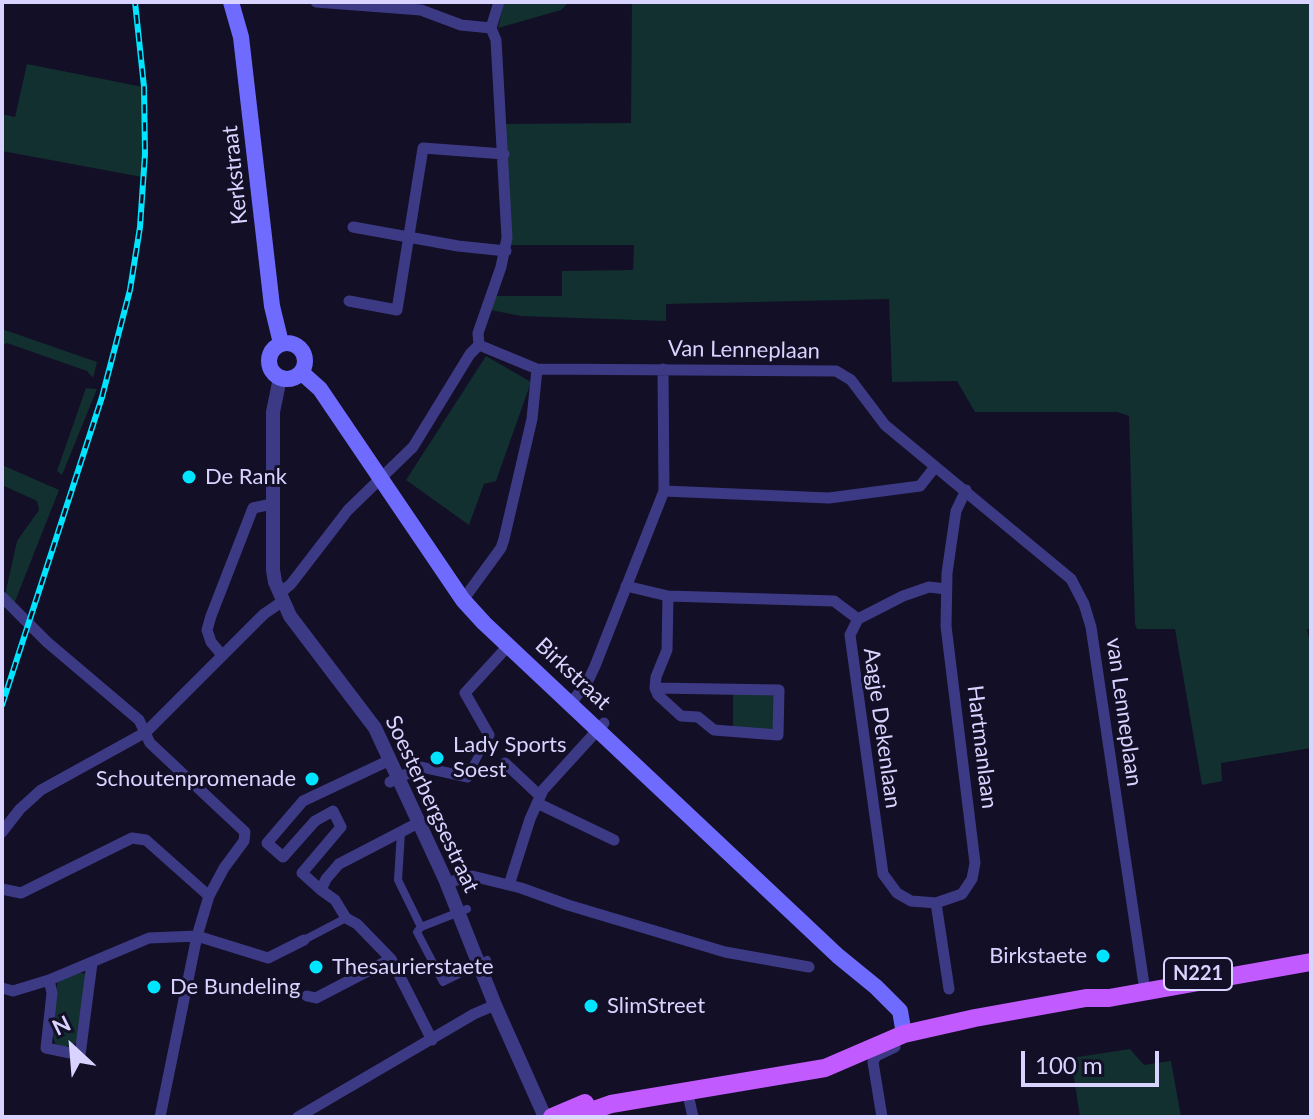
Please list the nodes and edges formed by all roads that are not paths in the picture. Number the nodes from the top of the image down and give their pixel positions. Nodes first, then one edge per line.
1 (231, 2) edge
2 (316, 2) edge
3 (499, 2) edge
4 (420, 6) edge
5 (491, 28) junction
6 (504, 154) junction
7 (353, 227) dead end
8 (409, 237) junction
9 (506, 251) junction
10 (349, 301) dead end
11 (281, 343) junction
12 (479, 345) junction
13 (537, 369) junction
14 (663, 369) junction
15 (301, 372) junction
16 (280, 378) junction
17 (935, 467) junction
18 (382, 480) junction
19 (966, 490) junction
20 (664, 491) junction
21 (272, 504) junction
22 (626, 586) junction
23 (946, 589) junction
24 (668, 596) junction
25 (2, 597) edge
26 (281, 598) junction
27 (463, 600) junction
28 (858, 619) junction
29 (508, 646) junction
30 (222, 655) junction
31 (655, 688) junction
32 (570, 704) junction
33 (601, 727) junction
34 (146, 732) junction
35 (489, 735) joint
36 (390, 760) junction
37 (505, 763) dead end
38 (467, 777) joint
39 (394, 780) junction
40 (539, 800) junction
41 (418, 823) junction
42 (2, 832) edge
43 (401, 832) junction
44 (614, 840) dead end
45 (446, 883) junction
46 (509, 885) junction
47 (2, 889) edge
48 (321, 890) junction
49 (209, 896) junction
50 (936, 903) junction
51 (463, 910) junction
52 (346, 918) junction
53 (421, 927) junction
54 (197, 936) junction
55 (304, 940) joint
56 (1311, 955) edge
57 (391, 959) junction
58 (482, 962) junction
59 (1311, 962) edge
60 (92, 963) junction
61 (809, 967) dead end
62 (49, 980) junction
63 (1144, 987) junction
64 (2, 988) edge
65 (949, 989) dead end
66 (307, 996) dead end
67 (495, 1005) junction
68 (902, 1029) junction
69 (955, 1030) dead end
70 (432, 1040) junction
71 (687, 1090) junction
72 (160, 1117) edge
73 (298, 1117) edge
74 (545, 1117) edge
75 (552, 1117) edge
76 (574, 1117) edge
77 (693, 1117) edge
78 (882, 1117) edge

1 - 11 main road, Kerkstraat
2 - 4 street
3 - 5 street
4 - 5 street
5 - 6 street
6 - 8 street
6 - 9 street
7 - 8 street
8 - 9 street
8 - 10 street
9 - 12 street
11 - 15 main road
11 - 16 main road
12 - 13 street, Van Lenneplaan
12 - 18 street
13 - 14 street, Van Lenneplaan
13 - 27 street
14 - 17 street, Van Lenneplaan
14 - 20 street
15 - 16 main road
15 - 18 main road, Birkstraat
16 - 21 street, Soesterbergsestraat
17 - 19 street, Van Lenneplaan
17 - 20 street
18 - 26 street
18 - 27 main road, Birkstraat
19 - 23 street, Hartmanlaan
19 - 63 street, van Lenneplaan
20 - 22 street
21 - 26 street, Soesterbergsestraat
21 - 30 street
22 - 24 street
22 - 32 street
23 - 28 street, Aagje Dekenlaan
23 - 50 street, Hartmanlaan
24 - 28 street
24 - 31 street
25 - 34 street
26 - 30 street
26 - 36 street, Soesterbergsestraat
27 - 29 main road, Birkstraat
28 - 50 street, Aagje Dekenlaan
29 - 32 main road, Birkstraat
29 - 35 street
30 - 34 street
31 - 31 street
32 - 33 main road, Birkstraat
33 - 40 street
33 - 68 main road, Birkstraat
34 - 42 street
34 - 49 street
35 - 38 street
36 - 39 street, Soesterbergsestraat
36 - 48 street
37 - 40 street
38 - 39 street
39 - 41 street, Soesterbergsestraat
40 - 44 street
40 - 46 street
41 - 43 street
41 - 45 street, Soesterbergsestraat
43 - 48 street
43 - 53 street
45 - 46 street
45 - 51 street, Soesterbergsestraat
46 - 61 street
47 - 49 street
48 - 52 street
49 - 54 street
50 - 65 street
51 - 53 street
51 - 58 street, Soesterbergsestraat
52 - 55 street
52 - 57 street
53 - 58 street
54 - 55 street
54 - 60 street
54 - 72 street
56 - 63 main road, N221
57 - 66 street
57 - 70 street
58 - 67 street, Soesterbergsestraat
59 - 63 main road, N221
60 - 62 street
60 - 62 street
62 - 64 street
63 - 68 main road, N221
67 - 70 street
67 - 74 street, Soesterbergsestraat
68 - 71 main road, N221
69 - 78 street
70 - 73 street
71 - 75 main road, N221
71 - 76 main road, N221
71 - 77 street

